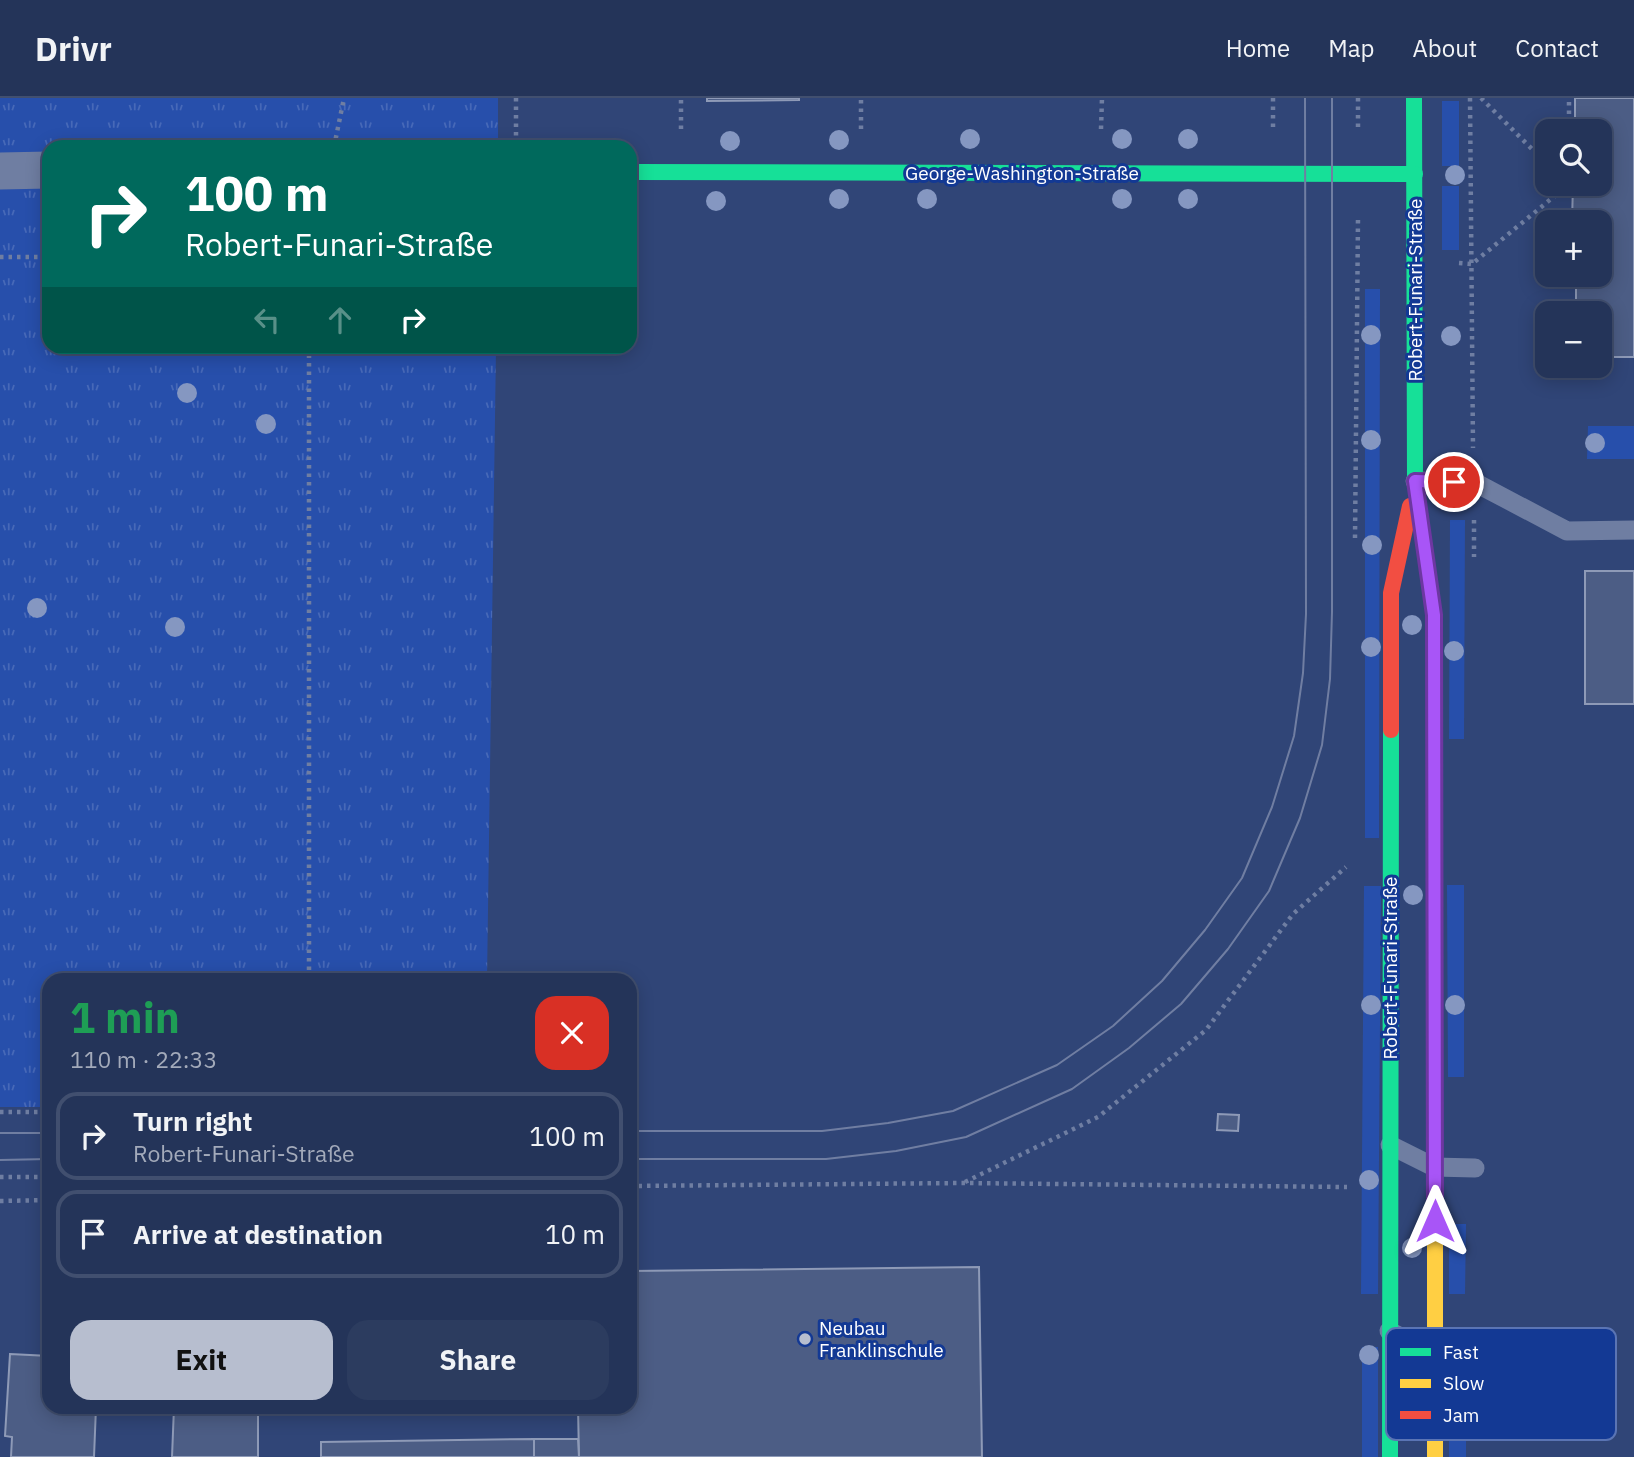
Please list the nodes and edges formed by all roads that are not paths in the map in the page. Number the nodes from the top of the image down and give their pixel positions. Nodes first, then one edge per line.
1 (1414, 98) edge
2 (42, 170) edge
3 (0, 171) edge
4 (637, 172) edge
5 (1415, 174) junction
6 (1415, 481) junction
7 (1634, 530) edge
8 (1392, 761) junction
9 (1435, 785) junction
10 (1390, 1145) junction
11 (1434, 1167) junction
12 (1475, 1168) dead end
13 (1390, 1328) edge
14 (1435, 1328) edge

1 - 5 street, Robert-Funari-Straße
2 - 3 street
4 - 5 street, George-Washington-Straße
5 - 6 street, Robert-Funari-Straße
6 - 7 lane
6 - 8 street, Robert-Funari-Straße
6 - 9 street, Robert-Funari-Straße
8 - 9 lane
8 - 10 street, Robert-Funari-Straße
9 - 11 street, Robert-Funari-Straße
10 - 11 lane
10 - 13 street, Robert-Funari-Straße
11 - 12 lane
11 - 14 street, Robert-Funari-Straße

